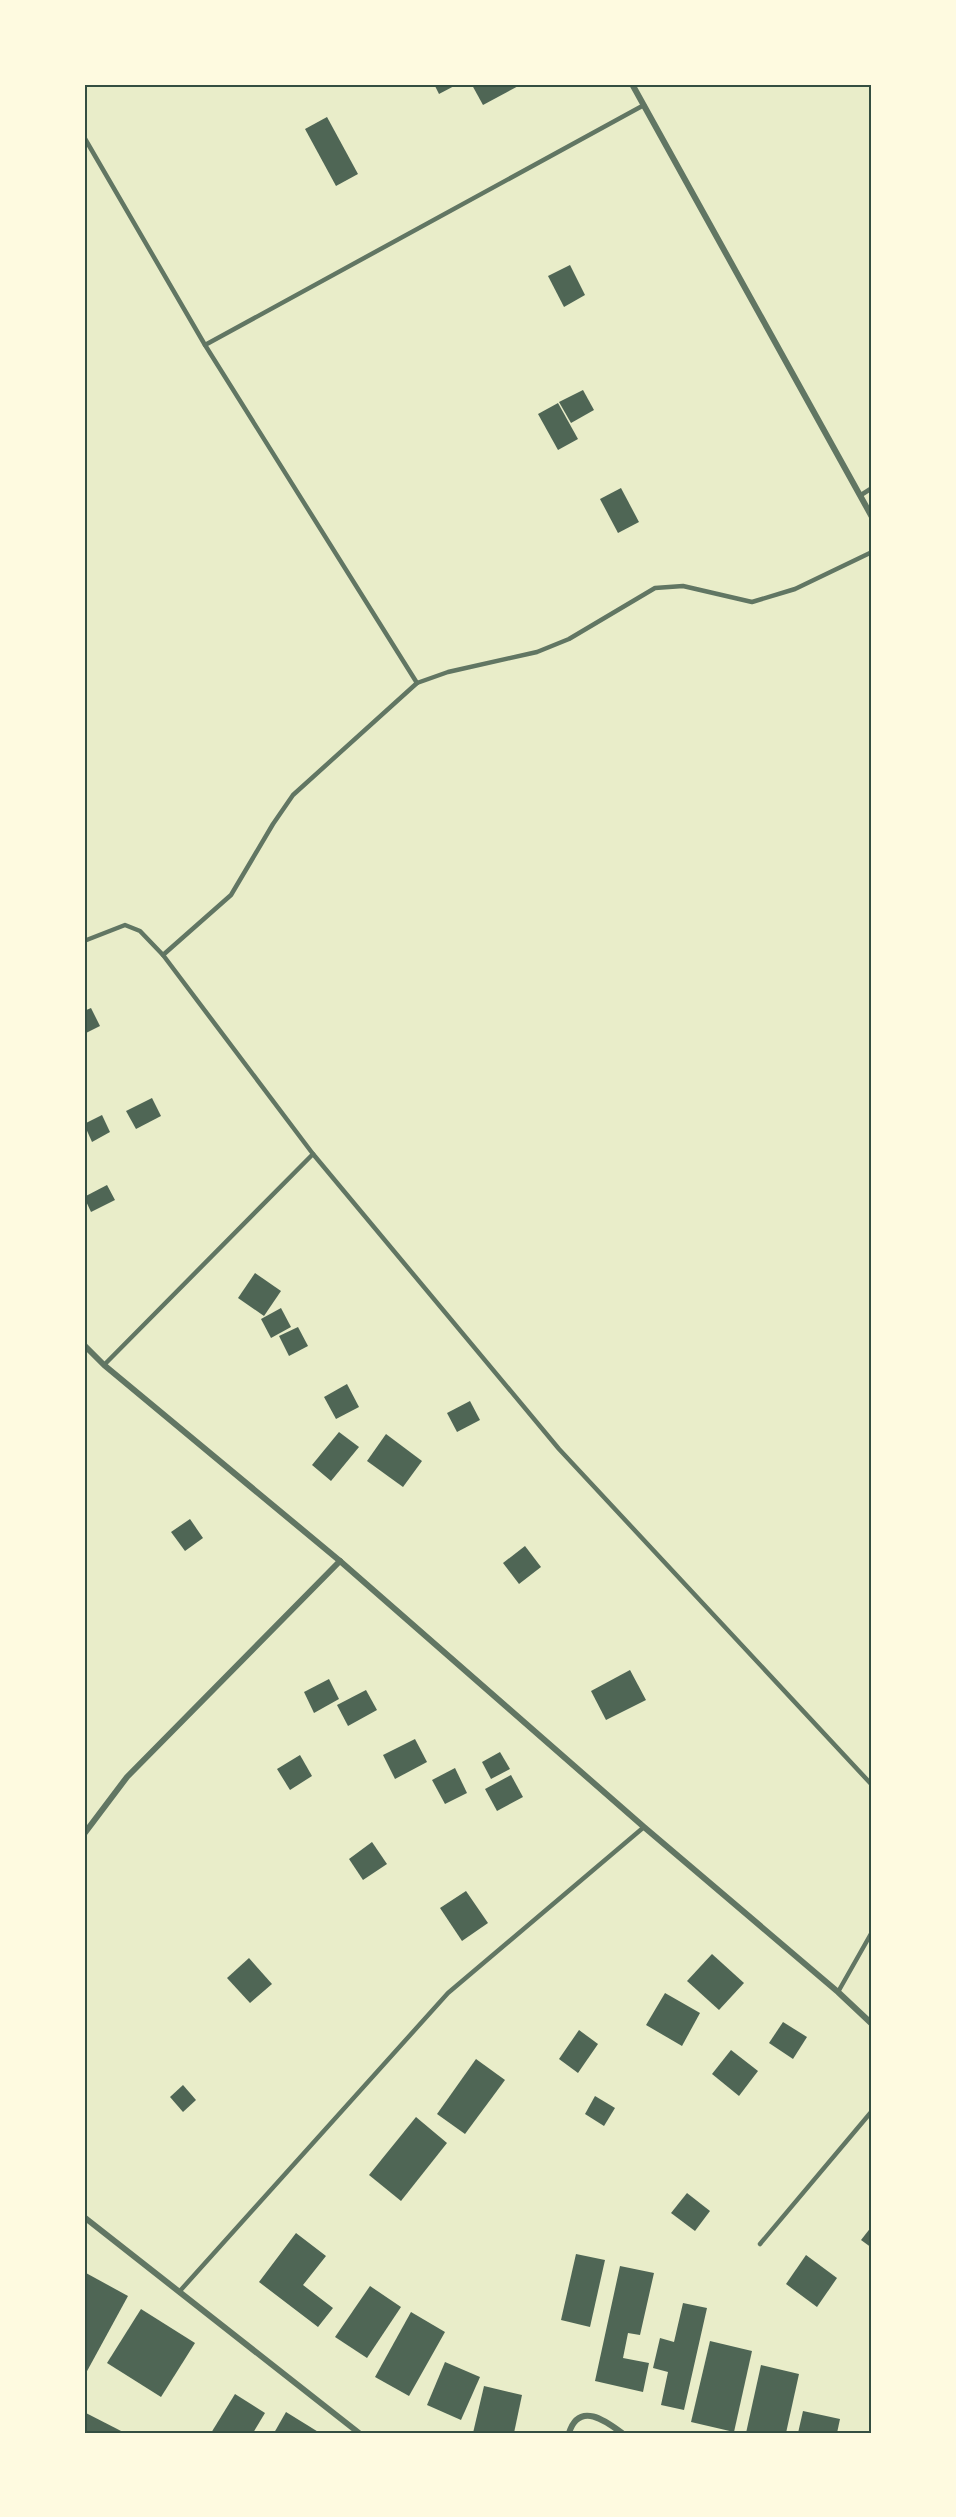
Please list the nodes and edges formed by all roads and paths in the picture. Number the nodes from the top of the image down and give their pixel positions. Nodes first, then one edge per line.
1 (632, 84) edge
2 (644, 105) junction
3 (84, 137) edge
4 (205, 345) junction
5 (872, 488) edge
6 (861, 495) junction
7 (872, 517) edge
8 (872, 552) edge
9 (417, 683) junction
10 (84, 941) edge
11 (164, 955) junction
12 (313, 1154) junction
13 (84, 1345) edge
14 (104, 1365) junction
15 (340, 1561) junction
16 (872, 1785) edge
17 (644, 1827) junction
18 (84, 1834) edge
19 (872, 1932) edge
20 (838, 1992) junction
21 (872, 2024) edge
22 (872, 2110) edge
23 (84, 2217) edge
24 (760, 2244) dead end
25 (179, 2292) junction
26 (359, 2433) edge
27 (569, 2433) edge
28 (622, 2433) edge

1 - 2 street
2 - 4 lane
2 - 6 street
3 - 4 lane
4 - 9 lane
5 - 6 lane
6 - 7 street
8 - 9 lane
9 - 11 lane
10 - 11 lane
11 - 12 lane
12 - 14 lane
12 - 16 lane
13 - 14 street
14 - 15 street
15 - 17 street
15 - 18 street
17 - 20 street
17 - 25 lane
19 - 20 lane
20 - 21 street
22 - 24 lane
23 - 25 street
25 - 26 street
27 - 28 street

